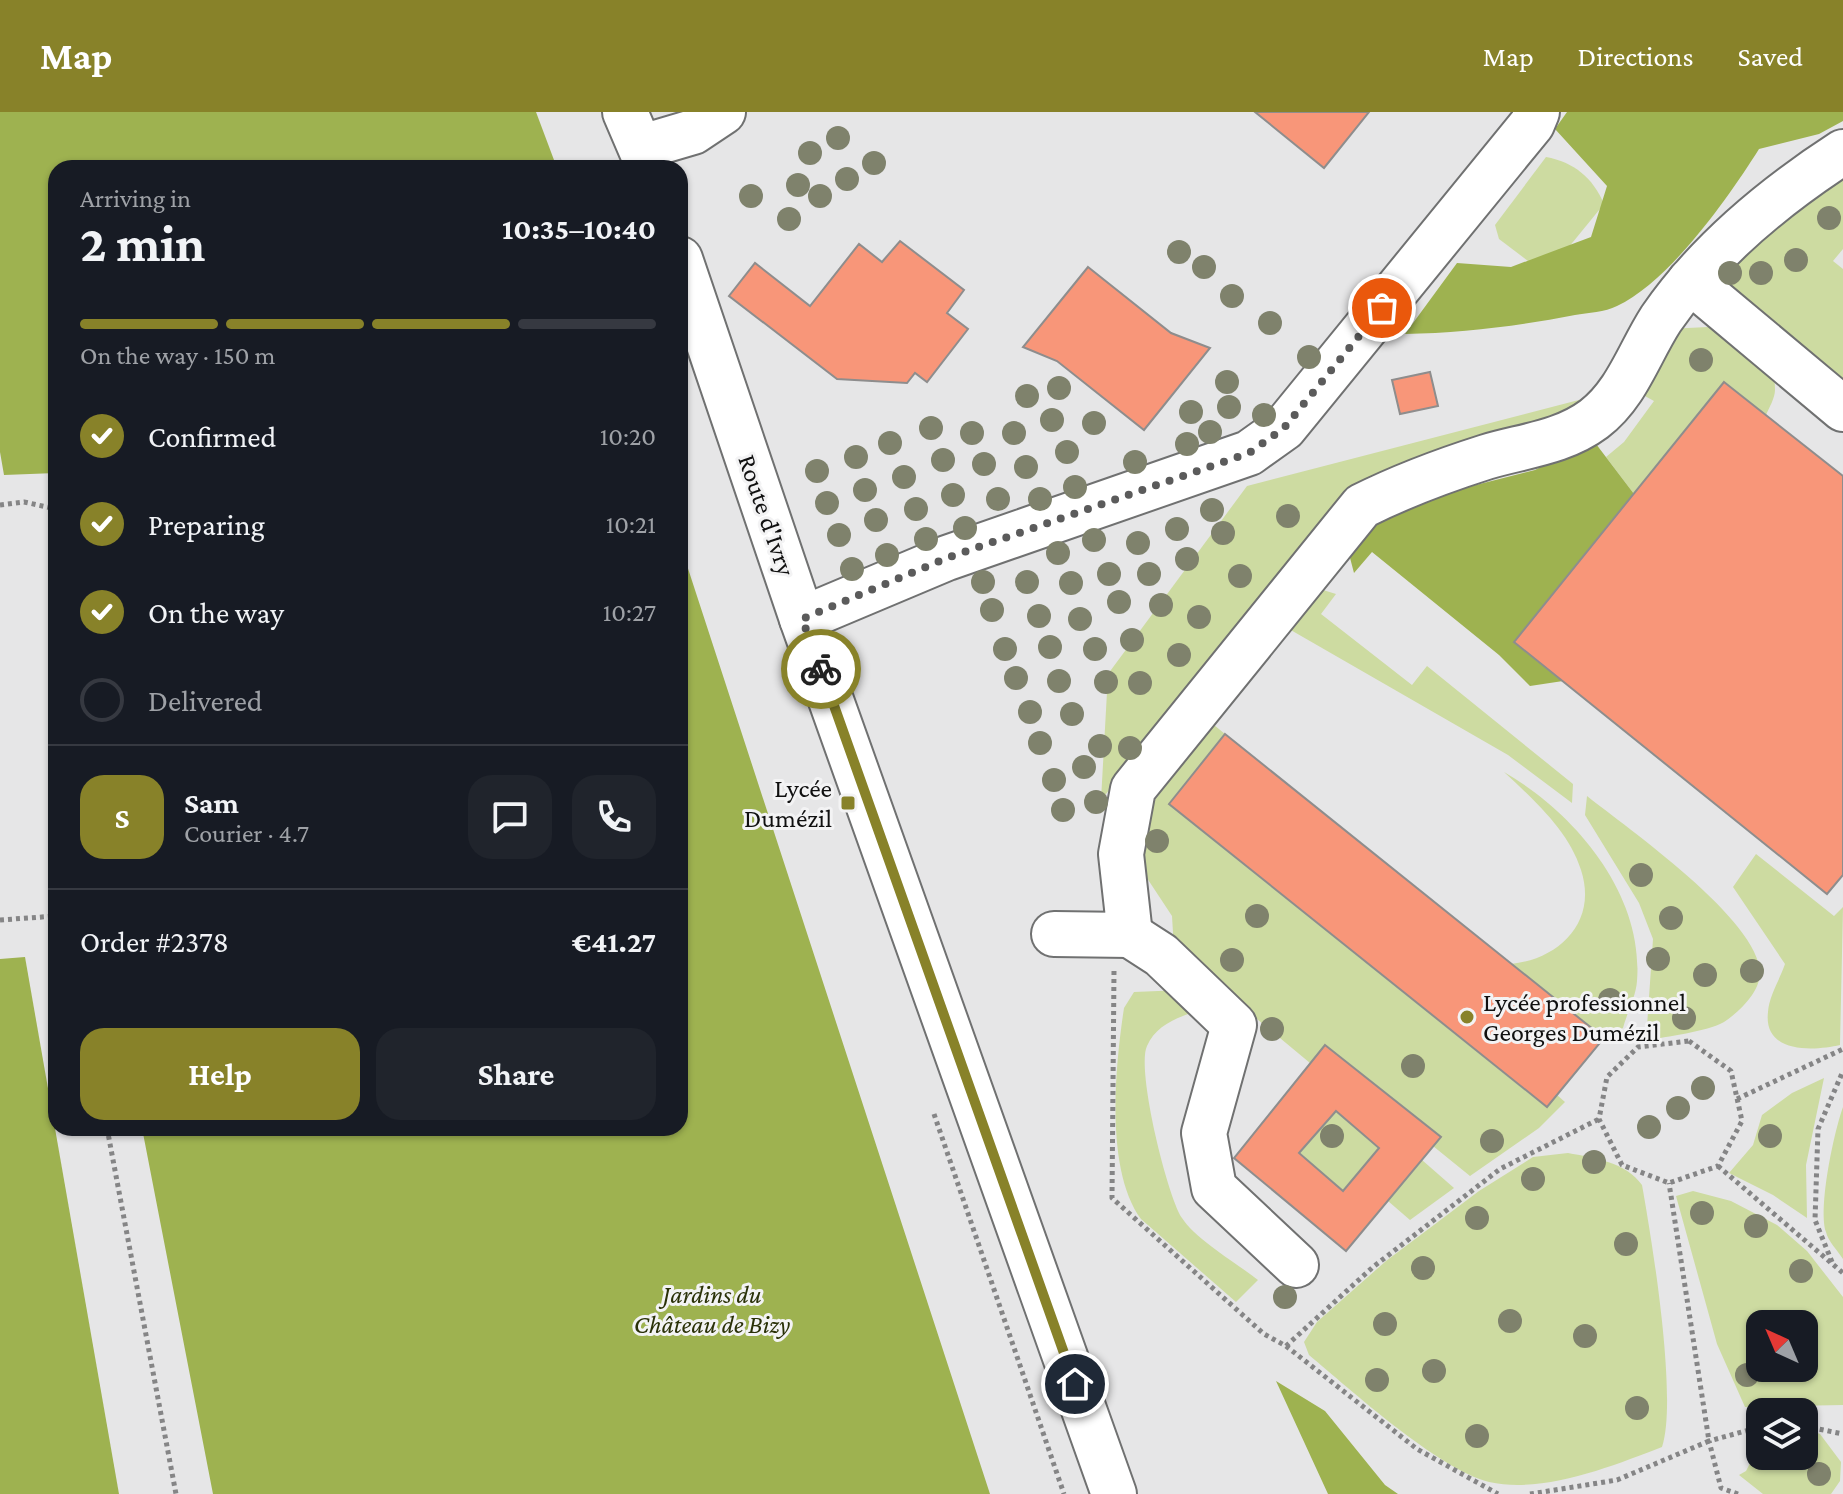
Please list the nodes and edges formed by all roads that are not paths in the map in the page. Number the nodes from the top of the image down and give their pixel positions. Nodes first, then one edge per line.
1 (723, 112) edge
2 (1537, 112) edge
3 (638, 142) edge
4 (1843, 152) edge
5 (1690, 281) junction
6 (688, 283) edge
7 (1843, 409) edge
8 (802, 619) junction
9 (1054, 934) dead end
10 (1130, 935) junction
11 (1296, 1265) dead end
12 (1114, 1494) edge

1 - 3 street
2 - 8 street
4 - 5 street
5 - 7 street
5 - 10 street
6 - 8 street, Route d'Ivry
8 - 12 street, Route d'Ivry
9 - 10 street
10 - 11 street

